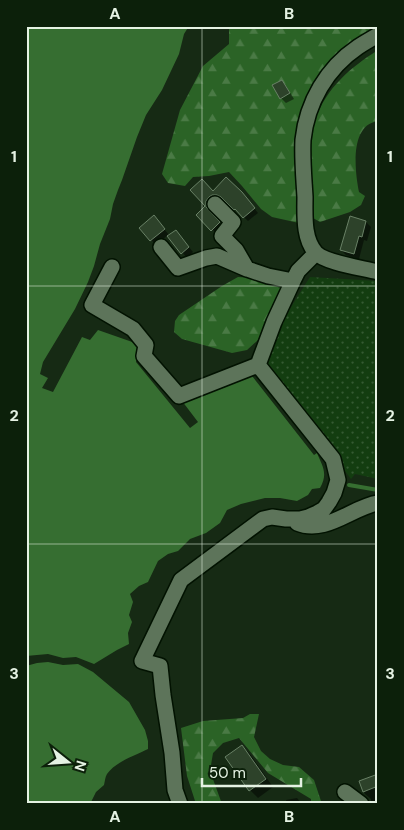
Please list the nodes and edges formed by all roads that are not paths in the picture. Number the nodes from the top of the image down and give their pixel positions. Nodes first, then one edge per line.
1 (378, 36) edge
2 (215, 204) dead end
3 (161, 247) dead end
4 (316, 253) junction
5 (112, 267) dead end
6 (247, 269) junction
7 (378, 272) edge
8 (293, 281) junction
9 (258, 365) junction
10 (378, 503) edge
11 (286, 519) junction
12 (345, 792) dead end
13 (180, 804) edge
14 (361, 804) edge

1 - 4 street
2 - 6 street
3 - 6 street
4 - 7 street
4 - 8 street
5 - 9 street
6 - 8 street
8 - 9 street
9 - 11 street
10 - 11 street
11 - 13 street
12 - 14 street

